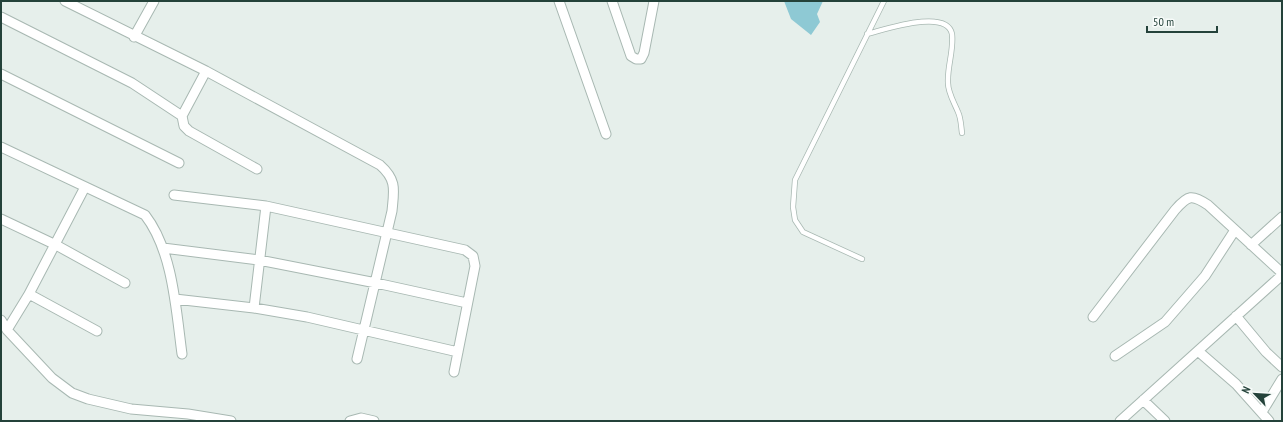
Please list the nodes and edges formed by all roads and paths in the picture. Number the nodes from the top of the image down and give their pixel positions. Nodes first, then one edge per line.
1 (65, 1) edge
2 (154, 1) edge
3 (559, 1) edge
4 (612, 1) edge
5 (654, 1) edge
6 (884, 1) edge
7 (1, 17) edge
8 (867, 34) junction
9 (134, 38) junction
10 (206, 72) junction
11 (1, 74) edge
12 (182, 116) junction
13 (962, 133) dead end
14 (606, 134) dead end
15 (1, 147) edge
16 (179, 163) dead end
17 (257, 169) dead end
18 (86, 187) junction
19 (174, 195) dead end
20 (266, 206) junction
21 (1282, 217) edge
22 (1, 219) edge
23 (1235, 230) junction
24 (387, 233) junction
25 (56, 245) junction
26 (1251, 245) junction
27 (163, 248) junction
28 (862, 259) dead end
29 (259, 260) junction
30 (1282, 274) edge
31 (125, 283) dead end
32 (376, 283) junction
33 (29, 294) junction
34 (175, 299) junction
35 (467, 304) junction
36 (254, 308) junction
37 (1236, 316) junction
38 (1093, 317) dead end
39 (1, 320) edge
40 (7, 330) junction
41 (364, 330) junction
42 (97, 331) dead end
43 (1198, 351) junction
44 (458, 352) junction
45 (182, 354) dead end
46 (1115, 356) dead end
47 (357, 359) dead end
48 (1282, 367) edge
49 (454, 372) dead end
50 (1282, 379) edge
51 (1143, 400) junction
52 (1262, 412) junction
53 (216, 420) edge
54 (231, 421) edge
55 (350, 421) edge
56 (374, 421) edge
57 (1120, 421) edge
58 (1165, 421) edge
59 (1269, 421) edge

1 - 9 street
2 - 9 street
3 - 14 street
4 - 5 street
6 - 8 lane
7 - 12 street
8 - 13 lane
8 - 28 lane
9 - 10 street
10 - 12 street
10 - 24 street
11 - 16 street
12 - 17 street
15 - 18 street
18 - 25 street
18 - 27 street
19 - 20 street
20 - 24 street
20 - 29 street
21 - 26 street
22 - 25 street
23 - 26 street
23 - 38 street
23 - 46 street
24 - 32 street
24 - 35 street
25 - 31 street
25 - 33 street
26 - 30 street
27 - 29 street
27 - 34 street
29 - 32 street
29 - 36 street
30 - 37 street
32 - 35 street
32 - 41 street
33 - 40 street
33 - 42 street
34 - 36 street
34 - 45 street
35 - 44 street
36 - 41 street
37 - 43 street
37 - 48 street
39 - 40 street
40 - 53 street
41 - 44 street
41 - 47 street
43 - 51 street
43 - 52 street
44 - 49 street
50 - 52 street
51 - 57 street
51 - 58 street
52 - 59 street
53 - 54 street
55 - 56 street

